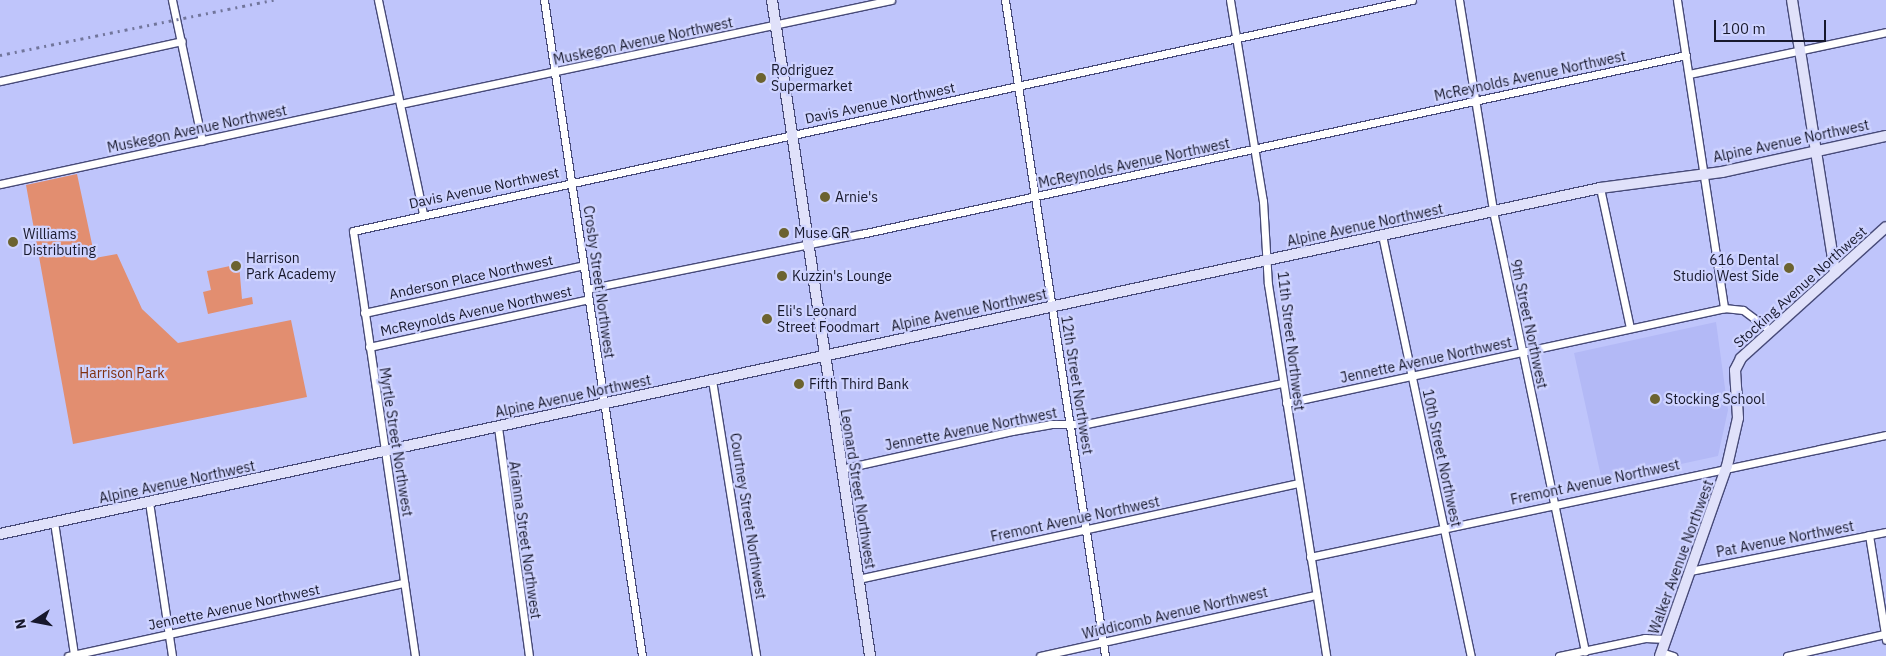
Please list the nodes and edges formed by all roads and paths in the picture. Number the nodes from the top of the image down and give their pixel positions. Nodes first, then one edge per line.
1 (172, 0) edge
2 (378, 0) edge
3 (544, 0) edge
4 (772, 0) edge
5 (891, 0) edge
6 (1005, 0) edge
7 (1230, 0) edge
8 (1412, 0) edge
9 (1459, 0) edge
10 (1677, 0) edge
11 (1792, 0) edge
12 (775, 26) junction
13 (1886, 32) edge
14 (1236, 38) junction
15 (182, 41) junction
16 (1800, 50) junction
17 (1686, 55) junction
18 (555, 72) junction
19 (1689, 74) junction
20 (0, 81) edge
21 (1019, 85) junction
22 (399, 101) junction
23 (1474, 101) junction
24 (792, 135) junction
25 (1886, 136) edge
26 (202, 140) junction
27 (1254, 150) junction
28 (1815, 152) junction
29 (1704, 171) junction
30 (572, 182) junction
31 (0, 184) edge
32 (1600, 188) junction
33 (1035, 197) junction
34 (1493, 211) junction
35 (423, 213) junction
36 (1886, 227) edge
37 (353, 231) joint
38 (1382, 235) junction
39 (807, 246) junction
40 (1270, 260) junction
41 (584, 265) junction
42 (1835, 273) junction
43 (587, 289) junction
44 (589, 299) junction
45 (1052, 307) junction
46 (1724, 308) junction
47 (364, 313) junction
48 (1630, 328) junction
49 (1771, 331) junction
50 (369, 348) junction
51 (1522, 352) junction
52 (823, 356) junction
53 (1735, 370) joint
54 (1411, 377) junction
55 (712, 380) junction
56 (1282, 383) junction
57 (1286, 403) junction
58 (604, 404) junction
59 (1070, 423) junction
60 (498, 427) junction
61 (1886, 434) edge
62 (385, 451) junction
63 (1727, 466) junction
64 (841, 469) junction
65 (1297, 484) junction
66 (150, 502) junction
67 (1554, 504) junction
68 (54, 522) junction
69 (1445, 529) junction
70 (1087, 530) junction
71 (1886, 532) edge
72 (0, 534) edge
73 (1869, 535) junction
74 (1310, 557) junction
75 (1690, 571) junction
76 (858, 579) junction
77 (404, 583) junction
78 (1316, 594) junction
79 (169, 634) junction
80 (1886, 637) edge
81 (1666, 638) junction
82 (1103, 642) junction
83 (1585, 650) junction
84 (1660, 654) edge
85 (71, 655) edge
86 (172, 656) edge
87 (415, 656) edge
88 (529, 656) edge
89 (642, 656) edge
90 (756, 656) edge
91 (870, 656) edge
92 (1040, 656) edge
93 (1105, 656) edge
94 (1326, 656) edge
95 (1471, 656) edge
96 (1559, 656) edge
97 (1673, 656) edge
98 (1788, 656) edge

1 - 15 street
2 - 22 street
3 - 18 street, Crosby Street Northwest
4 - 12 main road, Leonard Street Northwest
5 - 12 street, Muskegon Avenue Northwest
6 - 21 street, 12th Street Northwest
7 - 14 street, 11th Street Northwest
8 - 14 street, Davis Avenue Northwest
9 - 23 street, 9th Street Northwest
10 - 17 street
11 - 16 main road
12 - 18 street, Muskegon Avenue Northwest
12 - 24 main road, Leonard Street Northwest
13 - 16 street
14 - 21 street, Davis Avenue Northwest
14 - 27 street, 11th Street Northwest
15 - 20 street
15 - 26 street
16 - 19 street
16 - 28 main road
17 - 19 street
17 - 23 street, McReynolds Avenue Northwest
18 - 22 street, Muskegon Avenue Northwest
18 - 30 street, Crosby Street Northwest
19 - 29 street
21 - 24 street, Davis Avenue Northwest
21 - 33 street, 12th Street Northwest
22 - 26 street, Muskegon Avenue Northwest
22 - 35 street
23 - 27 street, McReynolds Avenue Northwest
23 - 34 street, 9th Street Northwest
24 - 30 street, Davis Avenue Northwest
24 - 39 main road, Leonard Street Northwest
25 - 28 main road, Alpine Avenue Northwest
26 - 31 street, Muskegon Avenue Northwest
27 - 33 street, McReynolds Avenue Northwest
27 - 40 street, 11th Street Northwest
28 - 29 main road, Alpine Avenue Northwest
28 - 42 main road
29 - 32 main road, Alpine Avenue Northwest
29 - 46 street
30 - 35 street, Davis Avenue Northwest
30 - 41 street, Crosby Street Northwest
32 - 34 main road, Alpine Avenue Northwest
32 - 48 street
33 - 39 street, McReynolds Avenue Northwest
33 - 45 street, 12th Street Northwest
34 - 38 main road, Alpine Avenue Northwest
34 - 51 street, 9th Street Northwest
35 - 37 street, Davis Avenue Northwest
36 - 42 main road, Stocking Avenue Northwest
37 - 47 street, Myrtle Street Northwest
38 - 40 main road, Alpine Avenue Northwest
38 - 54 street, 10th Street Northwest
39 - 43 street, McReynolds Avenue Northwest
39 - 52 main road, Leonard Street Northwest
40 - 45 main road, Alpine Avenue Northwest
40 - 56 street, 11th Street Northwest
41 - 43 street, Crosby Street Northwest
41 - 47 street, Anderson Place Northwest
42 - 49 main road, Stocking Avenue Northwest
43 - 44 street, Crosby Street Northwest
44 - 50 street, McReynolds Avenue Northwest
44 - 58 street, Crosby Street Northwest
45 - 52 main road, Alpine Avenue Northwest
45 - 59 street, 12th Street Northwest
46 - 48 street, Jennette Avenue Northwest
46 - 49 street, Jennette Avenue Northwest
47 - 50 street, Myrtle Street Northwest
48 - 51 street, Jennette Avenue Northwest
49 - 53 main road, Stocking Avenue Northwest
50 - 62 street, Myrtle Street Northwest
51 - 54 street, Jennette Avenue Northwest
51 - 67 street, 9th Street Northwest
52 - 55 main road, Alpine Avenue Northwest
52 - 64 main road, Leonard Street Northwest
53 - 63 main road, Walker Avenue Northwest
54 - 57 street, Jennette Avenue Northwest
54 - 69 street, 10th Street Northwest
55 - 58 main road, Alpine Avenue Northwest
55 - 90 street, Courtney Street Northwest
56 - 57 street, 11th Street Northwest
56 - 59 street, Jennette Avenue Northwest
57 - 65 street, 11th Street Northwest
58 - 60 main road, Alpine Avenue Northwest
58 - 89 street, Crosby Street Northwest
59 - 64 street, Jennette Avenue Northwest
59 - 70 street, 12th Street Northwest
60 - 62 main road, Alpine Avenue Northwest
60 - 88 street, Arianna Street Northwest
61 - 63 street, Fremont Avenue Northwest
62 - 66 main road, Alpine Avenue Northwest
62 - 77 street, Myrtle Street Northwest
63 - 67 street, Fremont Avenue Northwest
63 - 75 main road, Walker Avenue Northwest
64 - 76 main road, Leonard Street Northwest
65 - 70 street, Fremont Avenue Northwest
65 - 74 street, 11th Street Northwest
66 - 68 main road, Alpine Avenue Northwest
66 - 79 street
67 - 69 street, Fremont Avenue Northwest
67 - 83 street, 9th Street Northwest
68 - 72 main road, Alpine Avenue Northwest
68 - 85 street
69 - 74 street, Fremont Avenue Northwest
69 - 95 street, 10th Street Northwest
70 - 76 street, Fremont Avenue Northwest
70 - 82 street, 12th Street Northwest
71 - 73 street, Pat Avenue Northwest
73 - 75 street, Pat Avenue Northwest
73 - 80 street
74 - 78 street, 11th Street Northwest
75 - 81 main road, Walker Avenue Northwest
76 - 91 main road, Leonard Street Northwest
77 - 79 street, Jennette Avenue Northwest
77 - 87 street, Myrtle Street Northwest
78 - 82 street, Widdicomb Avenue Northwest
78 - 94 street, 11th Street Northwest
79 - 85 street, Jennette Avenue Northwest
79 - 86 street
80 - 98 street
81 - 83 street
81 - 84 main road, Walker Avenue Northwest
82 - 92 street, Widdicomb Avenue Northwest
82 - 93 street, 12th Street Northwest
83 - 96 street
84 - 97 street

